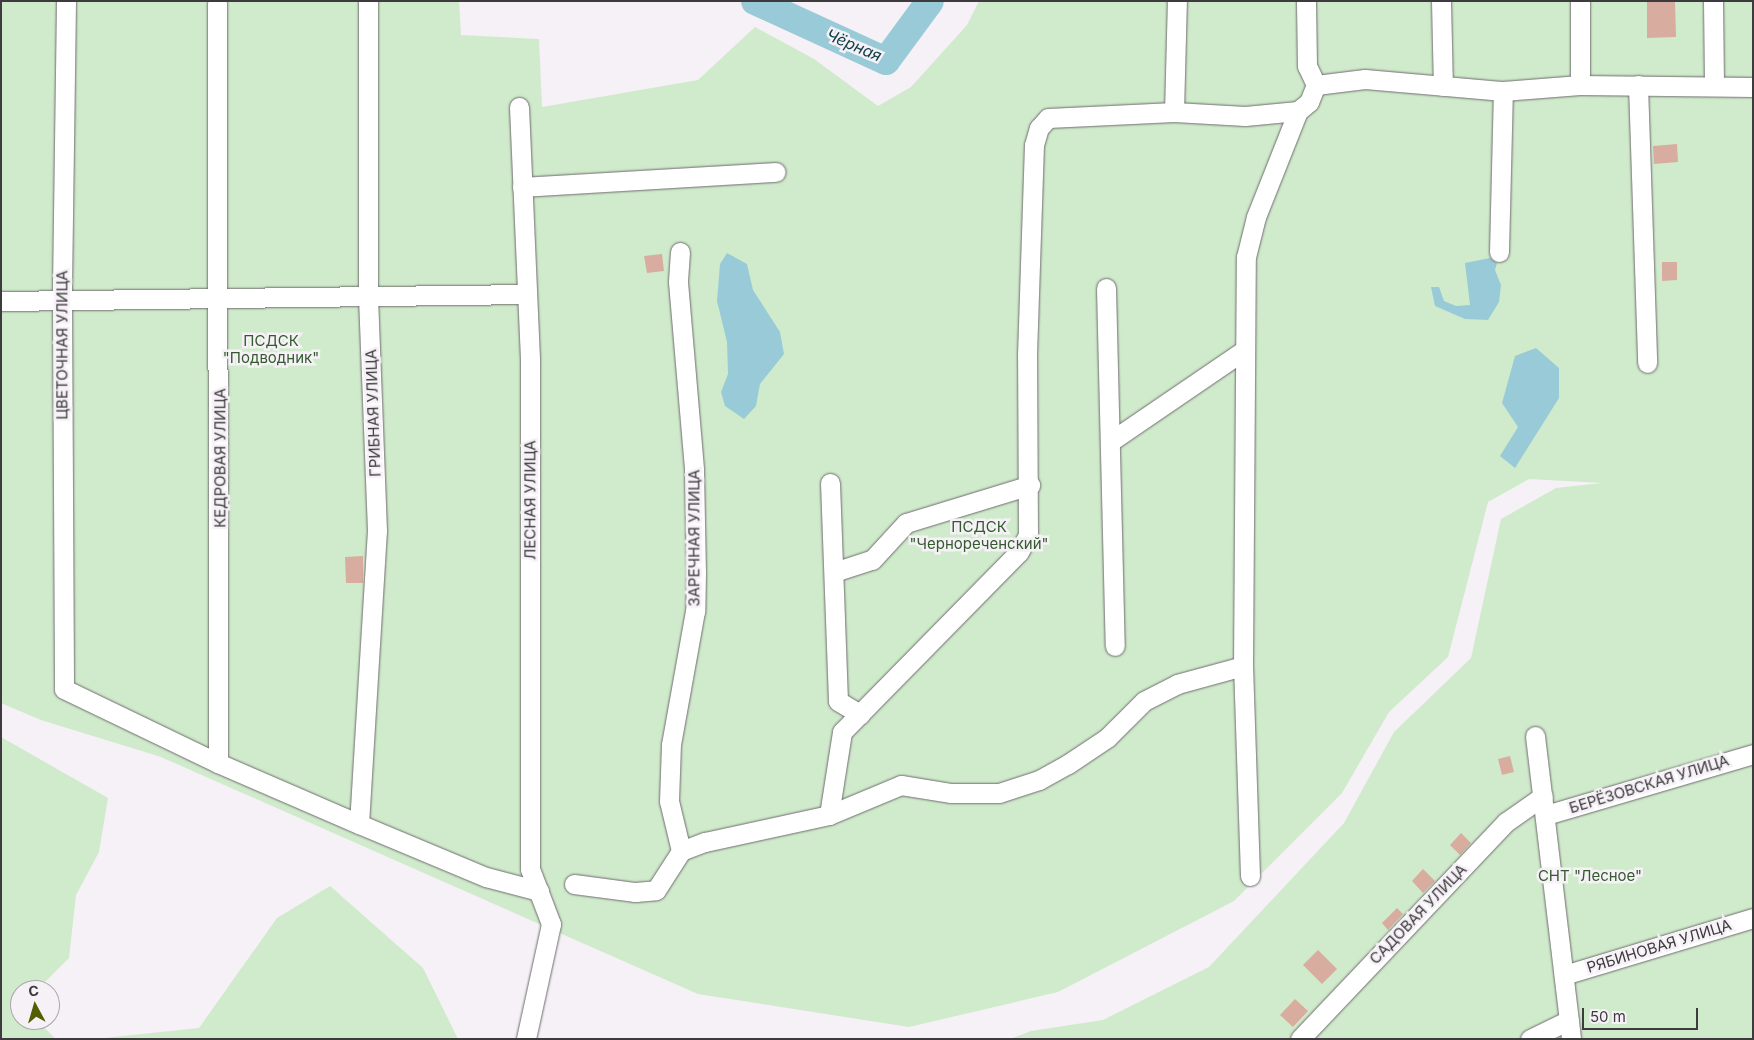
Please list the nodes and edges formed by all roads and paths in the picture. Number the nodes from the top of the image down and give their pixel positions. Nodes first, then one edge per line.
1 (66, 1) edge
2 (368, 1) edge
3 (1177, 1) edge
4 (1306, 1) edge
5 (1441, 1) edge
6 (1580, 1) edge
7 (1713, 1) edge
8 (217, 3) dead end
9 (1316, 85) junction
10 (1580, 85) junction
11 (1638, 85) junction
12 (1443, 86) junction
13 (1714, 86) junction
14 (1753, 87) edge
15 (1503, 91) junction
16 (519, 107) dead end
17 (1298, 111) junction
18 (1174, 112) junction
19 (776, 172) dead end
20 (522, 186) junction
21 (680, 252) dead end
22 (1500, 252) dead end
23 (1106, 288) dead end
24 (526, 294) junction
25 (219, 296) junction
26 (368, 297) junction
27 (62, 300) junction
28 (1, 301) edge
29 (1243, 351) junction
30 (1647, 363) dead end
31 (1111, 441) junction
32 (830, 483) dead end
33 (1030, 485) junction
34 (834, 572) junction
35 (1115, 646) dead end
36 (1244, 666) junction
37 (860, 714) junction
38 (1535, 736) dead end
39 (1753, 754) edge
40 (218, 763) junction
41 (1543, 796) junction
42 (829, 815) junction
43 (1546, 815) junction
44 (359, 824) junction
45 (681, 851) junction
46 (1250, 876) dead end
47 (574, 884) dead end
48 (538, 890) junction
49 (1753, 918) edge
50 (1564, 975) junction
51 (1570, 1030) edge
52 (526, 1039) edge
53 (1300, 1039) edge
54 (1530, 1039) edge

1 - 27 street, ЦВЕТОЧНАЯ УЛИЦА
2 - 26 street, ГРИБНАЯ УЛИЦА
3 - 18 street
4 - 9 street
5 - 12 street
6 - 10 street
7 - 13 street
8 - 25 street, КЕДРОВАЯ УЛИЦА
9 - 12 street
9 - 17 street
10 - 11 street
10 - 15 street
11 - 13 street
11 - 30 street
12 - 15 street
13 - 14 street
15 - 22 street
16 - 20 street, ЛЕСНАЯ УЛИЦА
17 - 18 street
17 - 29 street
18 - 33 street
19 - 20 street
20 - 24 street, ЛЕСНАЯ УЛИЦА
21 - 45 street, ЗАРЕЧНАЯ УЛИЦА
23 - 31 street
24 - 26 street
24 - 48 street, ЛЕСНАЯ УЛИЦА
25 - 26 street
25 - 27 street
25 - 40 street, КЕДРОВАЯ УЛИЦА
26 - 44 street, ГРИБНАЯ УЛИЦА
27 - 28 street
27 - 40 street, ЦВЕТОЧНАЯ УЛИЦА
29 - 31 street
29 - 36 street
31 - 35 street
32 - 34 street
33 - 34 street
33 - 37 street
34 - 37 street
36 - 42 street
36 - 46 street
37 - 42 street
38 - 41 street
39 - 43 street, БЕРЁЗОВСКАЯ УЛИЦА
40 - 44 street
41 - 43 street
41 - 53 street, САДОВАЯ УЛИЦА
42 - 45 street
43 - 50 street
44 - 48 street
45 - 47 street
48 - 52 street, ЛЕСНАЯ УЛИЦА
49 - 50 street, РЯБИНОВАЯ УЛИЦА
50 - 51 street
51 - 54 street

